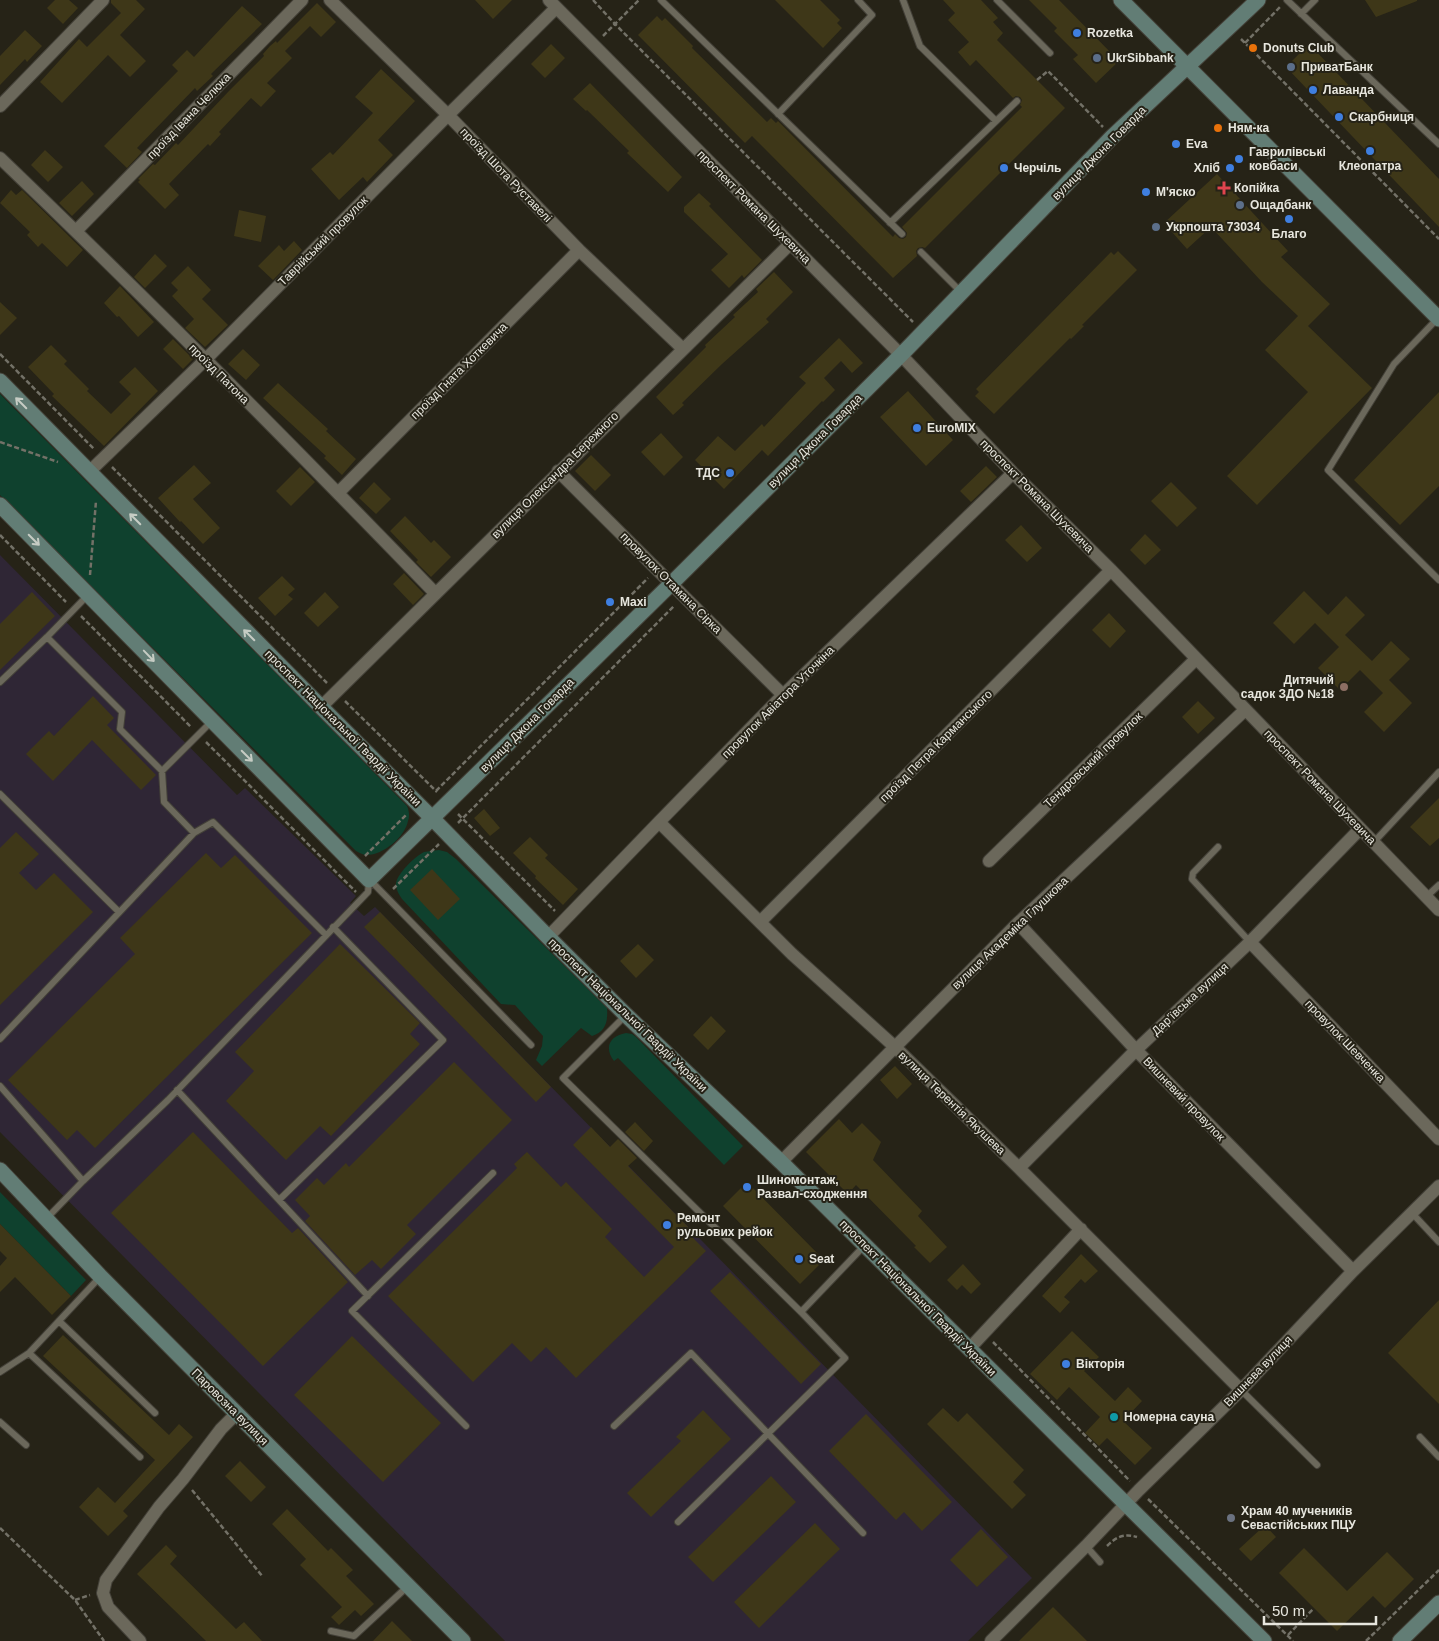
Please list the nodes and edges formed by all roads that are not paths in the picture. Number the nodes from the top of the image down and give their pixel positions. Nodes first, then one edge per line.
1 (302, 0) edge
2 (330, 0) edge
3 (661, 0) edge
4 (858, 0) edge
5 (903, 0) edge
6 (997, 0) edge
7 (1121, 0) edge
8 (1258, 0) edge
9 (1287, 0) edge
10 (1315, 0) edge
11 (97, 2) edge
12 (552, 4) edge
13 (1300, 14) junction
14 (1050, 53) dead end
15 (1187, 68) junction
16 (1017, 101) dead end
17 (0, 106) edge
18 (778, 114) junction
19 (448, 115) junction
20 (996, 121) junction
21 (1439, 144) edge
22 (0, 158) edge
23 (890, 223) junction
24 (76, 232) junction
25 (902, 234) dead end
26 (790, 244) junction
27 (579, 250) junction
28 (921, 252) dead end
29 (962, 292) junction
30 (1439, 318) edge
31 (683, 349) junction
32 (901, 355) junction
33 (205, 360) junction
34 (0, 382) edge
35 (558, 471) junction
36 (90, 472) junction
37 (1013, 473) junction
38 (338, 493) junction
39 (0, 505) edge
40 (1112, 570) junction
41 (1439, 580) edge
42 (672, 583) junction
43 (435, 593) junction
44 (89, 594) junction
45 (47, 636) junction
46 (1196, 659) junction
47 (0, 682) edge
48 (783, 695) junction
49 (321, 707) junction
50 (1245, 710) junction
51 (212, 721) junction
52 (162, 771) junction
53 (1439, 772) edge
54 (0, 794) edge
55 (432, 818) junction
56 (658, 822) junction
57 (1360, 829) junction
58 (194, 833) junction
59 (1374, 842) junction
60 (1218, 847) dead end
61 (989, 861) dead end
62 (369, 880) junction
63 (1439, 885) edge
64 (1426, 897) junction
65 (1439, 910) edge
66 (119, 912) junction
67 (760, 922) junction
68 (1018, 923) junction
69 (333, 928) junction
70 (326, 935) junction
71 (548, 937) junction
72 (1250, 942) junction
73 (626, 1015) junction
74 (0, 1039) edge
75 (531, 1045) dead end
76 (894, 1047) junction
77 (1136, 1050) junction
78 (0, 1086) edge
79 (177, 1090) junction
80 (1439, 1139) edge
81 (781, 1162) junction
82 (1019, 1168) junction
83 (0, 1170) edge
84 (493, 1174) dead end
85 (83, 1181) junction
86 (1439, 1186) edge
87 (279, 1200) junction
88 (1412, 1213) junction
89 (47, 1218) junction
90 (1081, 1229) junction
91 (1439, 1242) edge
92 (864, 1246) junction
93 (1353, 1271) junction
94 (100, 1276) junction
95 (368, 1296) junction
96 (801, 1312) junction
97 (59, 1321) junction
98 (969, 1349) junction
99 (28, 1353) junction
100 (0, 1372) edge
101 (1241, 1390) junction
102 (236, 1412) junction
103 (155, 1413) dead end
104 (0, 1422) edge
105 (466, 1426) dead end
106 (614, 1426) dead end
107 (767, 1434) junction
108 (1420, 1437) dead end
109 (26, 1446) dead end
110 (140, 1457) dead end
111 (1439, 1457) edge
112 (1317, 1465) dead end
113 (1125, 1505) junction
114 (678, 1522) dead end
115 (862, 1533) dead end
116 (1086, 1546) junction
117 (1097, 1560) road end
118 (408, 1586) junction
119 (1439, 1603) edge
120 (331, 1631) dead end
121 (140, 1641) edge
122 (463, 1641) edge
123 (991, 1641) edge
124 (1264, 1641) edge
125 (1400, 1641) edge

1 - 24 street, проїзд Івана Челюка
2 - 19 street, проїзд Шота Руставелі
3 - 18 lane
4 - 18 lane
5 - 20 lane
6 - 14 lane
7 - 15 street
8 - 15 street, вулиця Джона Говарда
9 - 13 lane
10 - 13 lane
11 - 17 street
12 - 19 street, Таврійський провулок
12 - 26 street, проспект Романа Шухевича
13 - 21 lane
15 - 29 street, вулиця Джона Говарда
15 - 30 street
16 - 20 lane
18 - 23 lane
19 - 27 street, проїзд Шота Руставелі
19 - 33 street, Таврійський провулок
20 - 23 lane
22 - 24 street, проїзд Патона
23 - 25 lane
24 - 33 street, проїзд Патона
26 - 31 street, вулиця Олександра Бережного
26 - 32 street, проспект Романа Шухевича
27 - 31 street, проїзд Шота Руставелі
27 - 38 street, проїзд Гната Хоткевича
28 - 29 lane
29 - 32 street, вулиця Джона Говарда
30 - 41 lane
31 - 35 street, вулиця Олександра Бережного
32 - 37 street, проспект Романа Шухевича
32 - 42 street, вулиця Джона Говарда
33 - 36 street, Таврійський провулок
33 - 38 street, проїзд Патона
36 -> 34 street, проспект Національної Гвардії України
35 - 42 street, провулок Отамана Сірка
35 - 43 street, вулиця Олександра Бережного
49 -> 36 street, проспект Національної Гвардії України
37 - 40 street, проспект Романа Шухевича
37 - 48 street, провулок Авіатора Уточкіна
38 - 43 street, проїзд Патона
39 -> 44 street
40 - 46 street, проспект Романа Шухевича
40 - 67 street, проїзд Петра Карманського
42 - 48 street, провулок Отамана Сірка
42 - 55 street, вулиця Джона Говарда
43 - 49 street, вулиця Олександра Бережного
44 - 45 lane
44 -> 51 street
45 - 47 lane
45 - 52 lane
46 - 50 street, проспект Романа Шухевича
46 - 61 street, Тендровський провулок
48 - 56 street, провулок Авіатора Уточкіна
49 - 55 street, проспект Національної Гвардії України
50 - 57 street, проспект Романа Шухевича
50 - 68 street, вулиця Академіка Глушкова
51 - 52 lane
51 -> 62 street
52 - 58 lane
53 - 59 lane
54 - 66 lane
55 - 62 street, вулиця Джона Говарда
55 - 71 street, проспект Національної Гвардії України
56 - 67 street, вулиця Терентія Якушева
56 - 71 street, провулок Авіатора Уточкіна
57 - 59 street, проспект Романа Шухевича
57 - 72 street, Дар'ївська вулиця
58 - 66 lane
58 - 70 lane
59 - 64 street, проспект Романа Шухевича
60 - 72 lane
62 - 69 lane
62 - 75 lane
63 - 64 lane
64 - 65 street, проспект Романа Шухевича
66 - 74 lane
67 - 76 street, вулиця Терентія Якушева
68 - 76 street, вулиця Академіка Глушкова
68 - 77 street, Вишневий провулок
69 - 70 lane
69 - 87 lane
70 - 79 lane
71 - 73 street, проспект Національної Гвардії України
72 - 77 street, Дар'ївська вулиця
72 - 80 street, провулок Шевченка
73 - 81 street, проспект Національної Гвардії України
73 - 96 lane
76 - 81 street, вулиця Академіка Глушкова
76 - 82 street, вулиця Терентія Якушева
77 - 82 street, Дар'ївська вулиця
77 - 93 street, Вишневий провулок
78 - 85 lane
79 - 85 lane
79 - 87 lane
81 - 92 street, проспект Національної Гвардії України
82 - 90 street, вулиця Терентія Якушева
83 - 89 street, Паровозна вулиця
84 - 95 lane
85 - 89 lane
86 - 88 street, Вишнева вулиця
87 - 95 lane
88 - 91 lane
88 - 93 street, Вишнева вулиця
89 - 94 street, Паровозна вулиця
90 - 98 street
90 - 101 street, вулиця Терентія Якушева
92 - 96 lane
92 - 98 street, проспект Національної Гвардії України
93 - 101 street, Вишнева вулиця
94 - 97 lane
94 - 102 street, Паровозна вулиця
95 - 105 lane
96 - 107 lane
97 - 99 lane
97 - 103 lane
98 - 113 street, проспект Національної Гвардії України
99 - 100 lane
99 - 110 lane
101 - 112 lane
101 - 113 street, Вишнева вулиця
102 - 118 street, Паровозна вулиця
102 - 121 street
104 - 109 lane
106 - 107 lane
107 - 114 lane
107 - 115 lane
108 - 111 lane
113 - 116 street, Вишнева вулиця
113 - 124 street, проспект Національної Гвардії України
116 - 117 lane
116 - 123 street, Вишнева вулиця
118 - 120 lane
118 - 122 street, Паровозна вулиця
119 - 125 street

